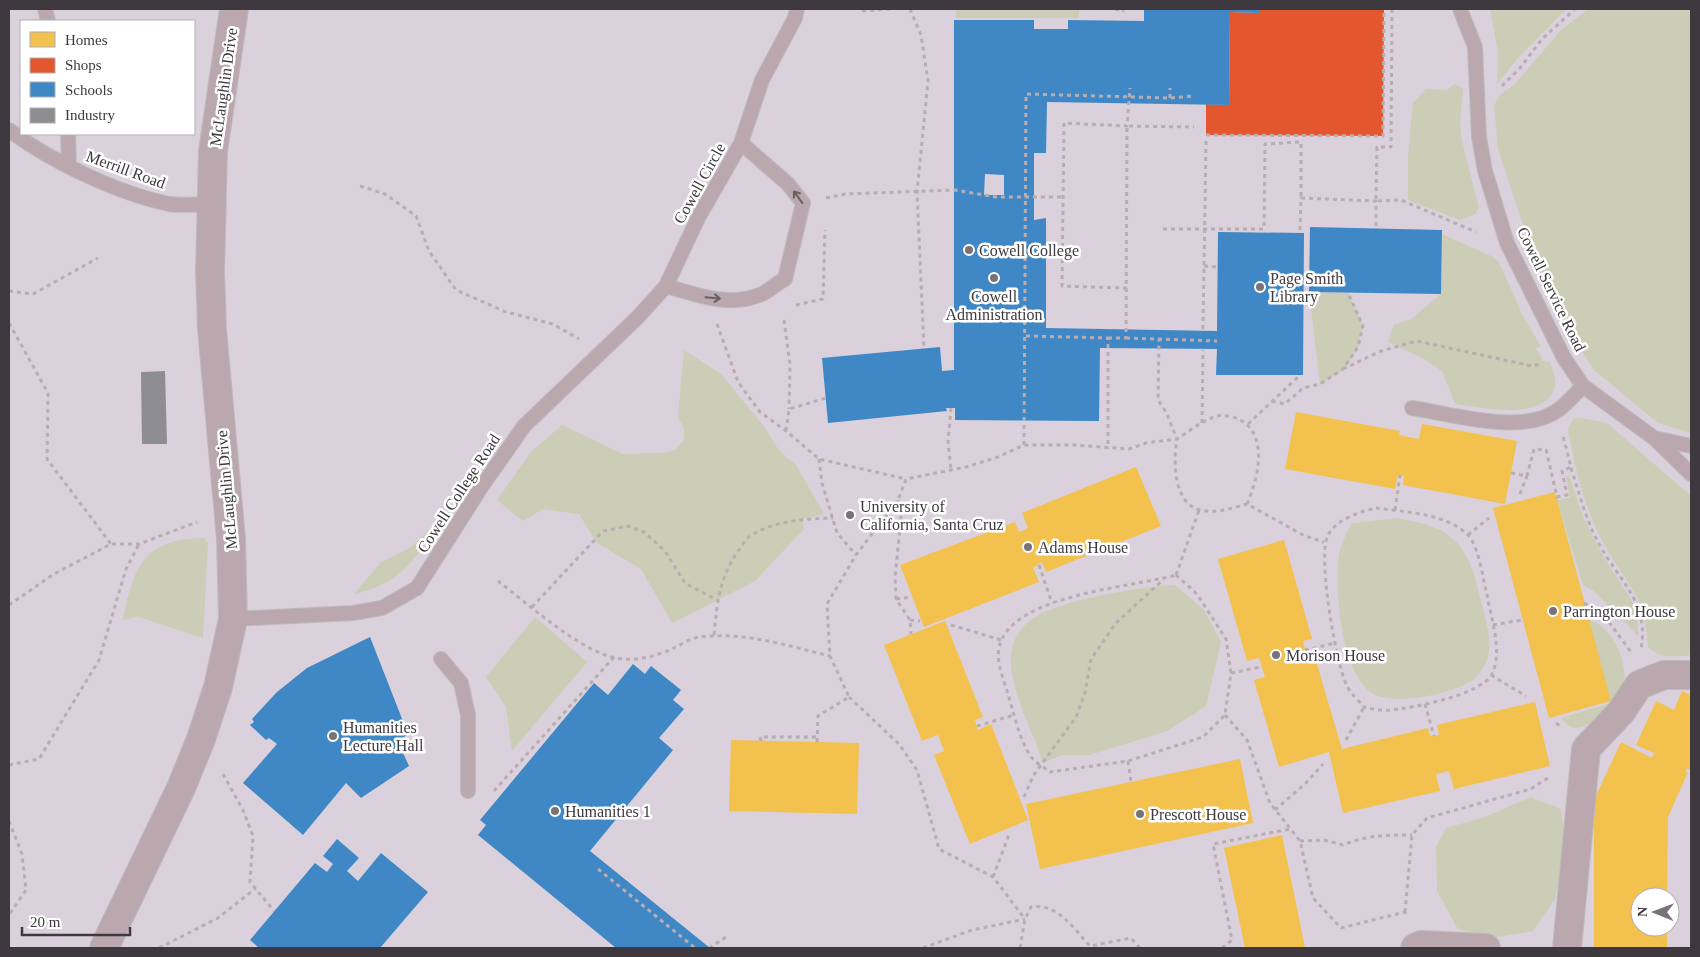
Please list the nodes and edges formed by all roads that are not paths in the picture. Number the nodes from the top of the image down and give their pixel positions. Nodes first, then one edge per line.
1 (234, 9) edge
2 (797, 9) edge
3 (1460, 9) edge
4 (9, 130) edge
5 (68, 135) edge
6 (742, 143) junction
7 (69, 167) junction
8 (212, 204) junction
9 (666, 286) junction
10 (1583, 386) junction
11 (1412, 408) dead end
12 (1654, 438) junction
13 (1691, 446) edge
14 (1691, 474) edge
15 (233, 619) junction
16 (441, 659) dead end
17 (1691, 675) edge
18 (468, 791) dead end
19 (1418, 947) edge
20 (104, 948) edge
21 (1486, 948) edge
22 (1567, 948) edge

1 - 8 street, McLaughlin Drive
2 - 6 lane
3 - 10 lane, Cowell Service Road
4 - 7 lane, Merrill Road
5 - 7 lane
6 - 9 lane, Cowell Circle
9 -> 6 lane, Cowell Circle
7 - 8 lane, Merrill Road
8 - 15 street, McLaughlin Drive
9 - 15 lane, Cowell College Road
10 - 11 lane
10 - 12 lane, Cowell Service Road
12 - 13 lane
12 - 14 lane, Cowell Service Road
15 - 20 street, McLaughlin Drive
16 - 18 lane
17 - 22 street
19 - 21 street

